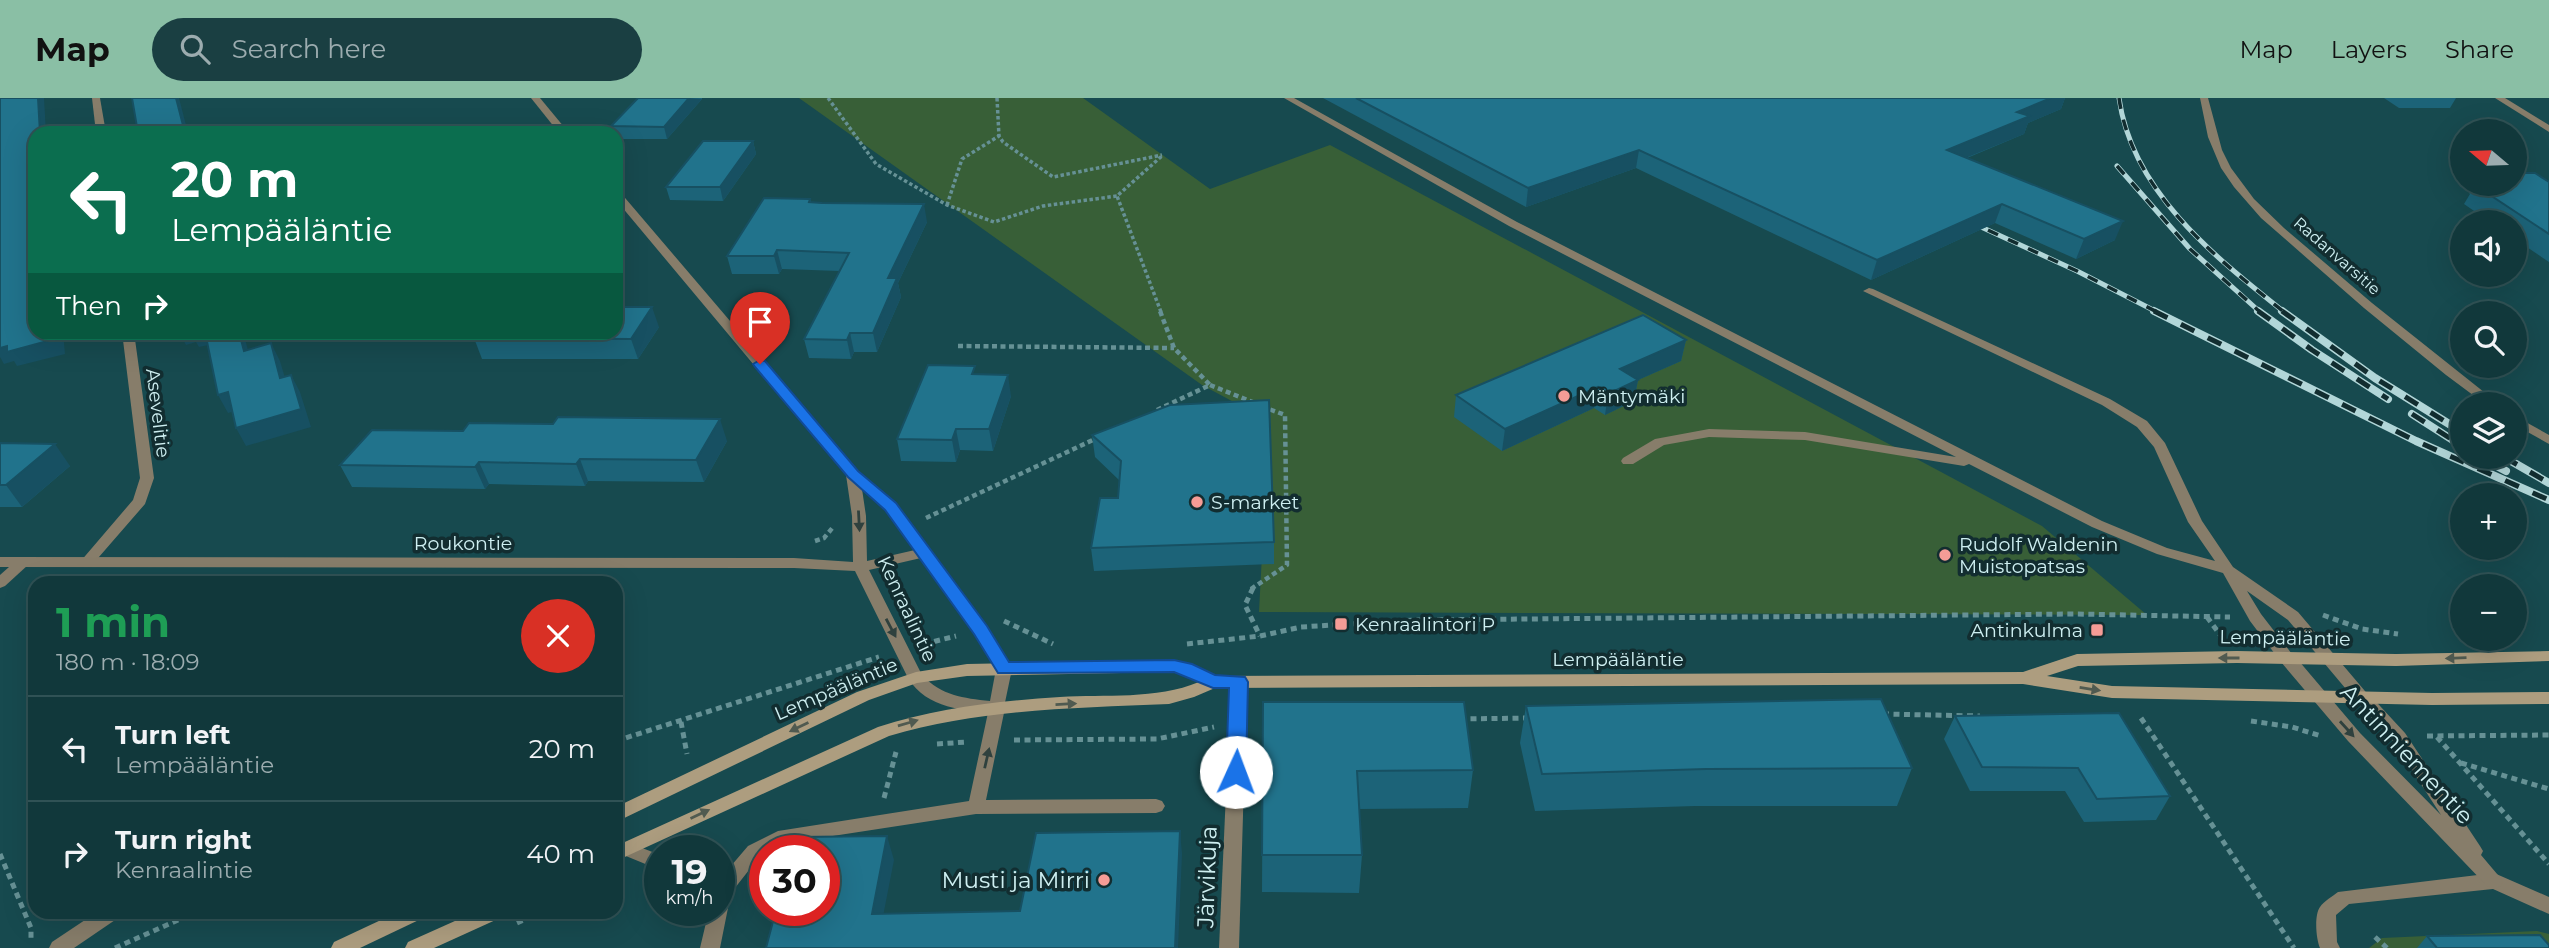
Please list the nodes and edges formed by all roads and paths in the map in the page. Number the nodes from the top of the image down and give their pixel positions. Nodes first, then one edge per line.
1 (96, 98) edge
2 (535, 98) edge
3 (828, 98) edge
4 (997, 98) edge
5 (1287, 98) edge
6 (2204, 98) edge
7 (2499, 98) edge
8 (100, 126) edge
9 (558, 126) edge
10 (2549, 129) edge
11 (999, 136) junction
12 (1117, 195) junction
13 (623, 202) edge
14 (947, 205) junction
15 (1869, 290) dead end
16 (129, 340) edge
17 (958, 346) dead end
18 (1174, 348) junction
19 (1210, 385) junction
20 (2476, 392) edge
21 (1145, 416) edge
22 (2527, 427) edge
23 (1096, 439) edge
24 (2549, 440) edge
25 (1628, 461) dead end
26 (1979, 464) junction
27 (853, 474) junction
28 (921, 520) dead end
29 (924, 553) junction
30 (0, 562) edge
31 (23, 562) junction
32 (87, 562) junction
33 (860, 568) junction
34 (2228, 570) junction
35 (0, 583) edge
36 (2293, 616) junction
37 (2255, 617) junction
38 (981, 630) junction
39 (2411, 634) dead end
40 (1260, 636) junction
41 (1183, 644) dead end
42 (1058, 646) dead end
43 (903, 650) junction
44 (2549, 656) edge
45 (2287, 658) junction
46 (2332, 659) junction
47 (1004, 669) junction
48 (916, 678) junction
49 (2023, 678) junction
50 (1213, 682) junction
51 (1239, 682) junction
52 (2319, 697) junction
53 (2362, 697) junction
54 (2549, 698) edge
55 (998, 708) junction
56 (1871, 715) edge
57 (1993, 716) edge
58 (1541, 718) edge
59 (2127, 718) dead end
60 (2141, 718) junction
61 (2154, 718) dead end
62 (1458, 719) edge
63 (2246, 720) dead end
64 (681, 722) junction
65 (1238, 722) junction
66 (2549, 734) edge
67 (2437, 736) junction
68 (2354, 737) junction
69 (2399, 737) junction
70 (623, 739) edge
71 (991, 739) junction
72 (923, 748) dead end
73 (910, 751) dead end
74 (897, 754) junction
75 (885, 758) dead end
76 (689, 762) dead end
77 (2460, 763) junction
78 (2549, 789) edge
79 (1156, 806) dead end
80 (976, 807) junction
81 (623, 812) edge
82 (877, 822) junction
83 (623, 851) edge
84 (623, 853) edge
85 (0, 854) edge
86 (644, 858) edge
87 (2549, 864) edge
88 (735, 875) edge
89 (2494, 881) junction
90 (2549, 906) edge
91 (101, 919) edge
92 (180, 919) edge
93 (401, 919) edge
94 (478, 919) edge
95 (715, 926) edge
96 (2375, 937) dead end
97 (31, 948) edge
98 (59, 948) edge
99 (115, 948) edge
100 (341, 948) edge
101 (415, 948) edge
102 (710, 948) edge
103 (1229, 948) edge
104 (2294, 948) edge
105 (2330, 948) edge
106 (2387, 948) edge

1 - 8 street
2 - 9 street
3 - 14 path
4 - 11 path
5 - 26 street
6 - 20 street, Radanvarsitie
7 - 10 street
11 - 12 path
11 - 14 path
12 - 14 path
12 - 18 path
13 - 27 street, Kenraalintie
15 - 34 street, Antinniementie
16 - 32 street, Asevelitie
17 - 18 path
18 - 19 path
19 - 21 path
19 - 40 path
22 - 24 street
23 - 28 path
25 - 26 street
26 - 34 street
27 - 29 street, Kenraalintie
27 -> 33 street, Kenraalintie
29 - 33 street, Roukontie
29 - 38 street, Kenraalintie
30 - 31 street, Roukontie
31 - 32 street, Roukontie
31 - 35 street
32 - 33 street, Roukontie
33 -> 43 street, Kenraalintie
34 - 36 street, Antinniementie
34 - 37 street, Antinniementie
36 - 39 path
36 - 46 street, Antinniementie
37 - 40 path
37 - 45 street, Antinniementie
38 - 42 path
38 - 43 path
38 - 47 street, Kenraalintie
40 - 41 path
43 - 48 street, Kenraalintie
43 - 64 path
44 -> 46 main road, Lempääläntie
45 - 46 main road, Lempääläntie
45 -> 49 main road, Lempääläntie
45 - 52 street, Antinniementie
46 - 53 street, Antinniementie
47 - 48 main road, Lempääläntie
47 - 50 main road, Lempääläntie
47 - 55 street
48 - 55 street, Kenraalintie
48 -> 81 main road, Lempääläntie
49 - 51 main road, Lempääläntie
49 -> 52 main road, Lempääläntie
50 - 51 main road, Lempääläntie
55 -> 50 main road, Lempääläntie
51 - 65 street, Järvikuja
52 - 53 main road, Lempääläntie
52 -> 68 street, Antinniementie
53 - 54 main road, Lempääläntie
53 - 69 street, Antinniementie
55 - 71 street
83 -> 55 main road, Lempääläntie
56 - 57 path
58 - 62 path
59 - 60 path
60 - 61 path
60 - 104 path
63 - 68 path
64 - 70 path
64 - 76 path
65 - 71 path
65 - 103 street, Järvikuja
66 - 67 path
67 - 69 path
67 - 77 path
68 - 89 street, Antinniementie
69 - 89 street, Antinniementie
71 - 72 path
80 -> 71 street
73 - 74 path
74 - 75 path
74 - 82 path
77 - 78 path
77 - 87 path
79 - 80 street
80 - 82 street
82 - 88 street
84 - 86 street
85 - 97 path
89 - 90 street
89 - 105 street
91 - 98 street
92 - 99 path
93 - 100 main road
94 - 101 main road
95 - 102 street
96 - 106 path

